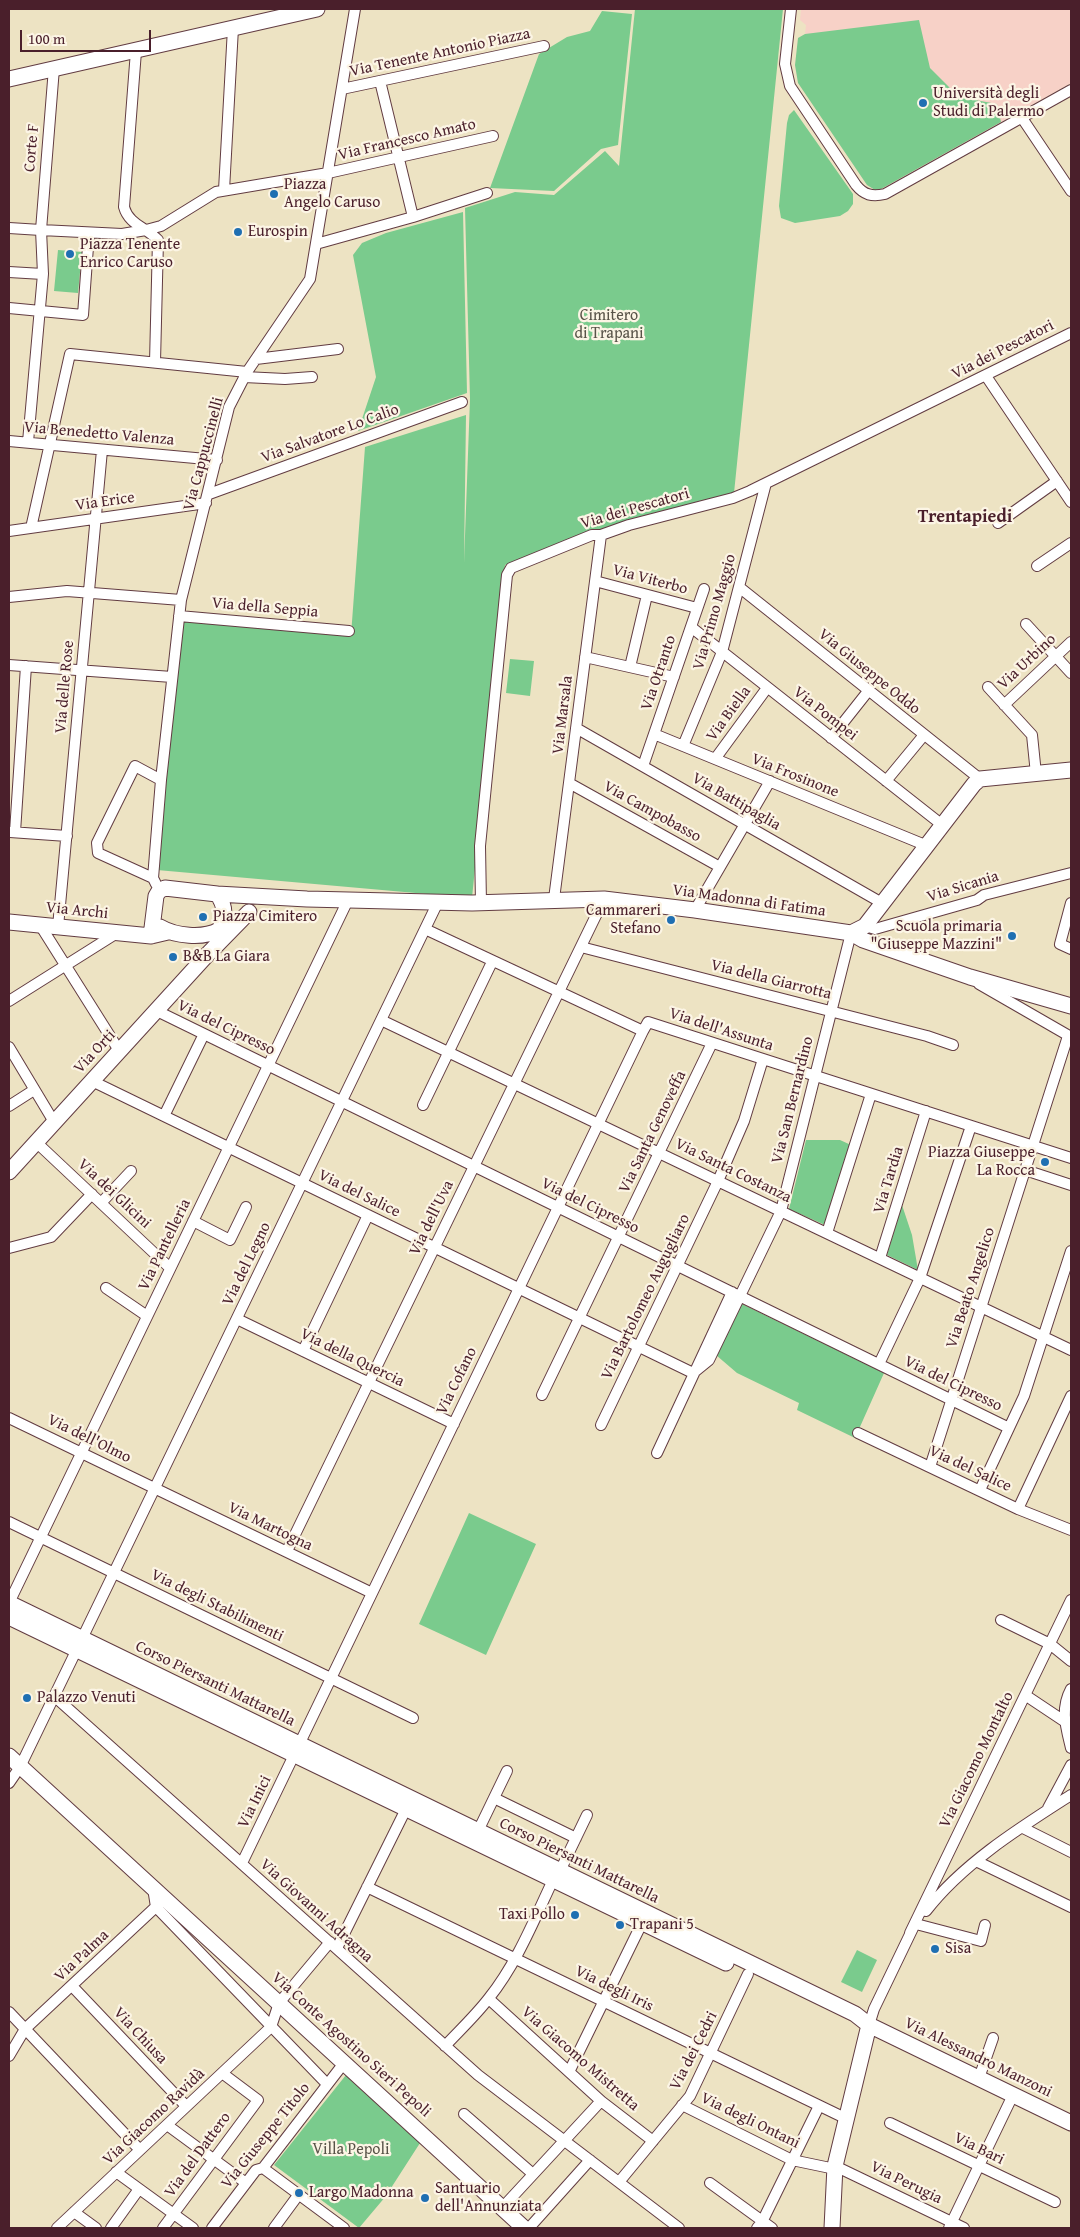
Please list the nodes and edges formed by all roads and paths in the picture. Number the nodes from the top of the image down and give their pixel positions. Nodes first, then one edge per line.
1 (317, 9) edge
2 (355, 9) edge
3 (791, 9) edge
4 (233, 28) junction
5 (544, 46) dead end
6 (136, 51) junction
7 (54, 68) junction
8 (9, 79) edge
9 (380, 81) junction
10 (342, 89) junction
11 (1071, 90) edge
12 (1022, 118) junction
13 (493, 136) dead end
14 (398, 157) junction
15 (328, 173) junction
16 (224, 190) junction
17 (1071, 191) edge
18 (487, 193) dead end
19 (413, 217) junction
20 (9, 228) edge
21 (41, 230) junction
22 (146, 230) junction
23 (94, 234) junction
24 (316, 244) junction
25 (9, 272) edge
26 (43, 274) junction
27 (9, 308) edge
28 (40, 311) junction
29 (1071, 333) edge
30 (338, 349) dead end
31 (256, 360) junction
32 (156, 362) junction
33 (246, 375) junction
34 (986, 376) junction
35 (312, 377) dead end
36 (462, 402) dead end
37 (9, 441) edge
38 (28, 442) junction
39 (50, 445) junction
40 (102, 450) junction
41 (217, 460) junction
42 (1057, 481) junction
43 (766, 484) junction
44 (208, 498) junction
45 (1071, 502) edge
46 (96, 519) junction
47 (998, 523) dead end
48 (31, 528) junction
49 (9, 531) edge
50 (601, 535) junction
51 (1071, 543) edge
52 (1037, 566) dead end
53 (595, 581) junction
54 (739, 588) junction
55 (704, 589) dead end
56 (89, 593) junction
57 (647, 595) junction
58 (9, 597) edge
59 (181, 600) junction
60 (697, 608) junction
61 (179, 616) junction
62 (1026, 624) dead end
63 (691, 627) junction
64 (349, 630) dead end
65 (1071, 642) edge
66 (722, 652) junction
67 (1056, 656) junction
68 (585, 657) junction
69 (9, 665) edge
70 (26, 666) junction
71 (630, 667) junction
72 (82, 670) junction
73 (1071, 673) edge
74 (172, 677) junction
75 (674, 677) junction
76 (988, 687) dead end
77 (767, 688) junction
78 (869, 690) junction
79 (1004, 705) junction
80 (576, 728) junction
81 (654, 734) junction
82 (924, 735) junction
83 (831, 738) junction
84 (683, 746) junction
85 (715, 759) junction
86 (643, 766) junction
87 (1071, 770) edge
88 (1036, 774) junction
89 (980, 779) junction
90 (161, 780) junction
91 (770, 781) junction
92 (886, 781) junction
93 (569, 783) junction
94 (745, 824) junction
95 (941, 824) junction
96 (12, 832) edge
97 (67, 836) junction
98 (925, 845) junction
99 (720, 867) junction
100 (1071, 873) edge
101 (154, 879) junction
102 (218, 894) junction
103 (308, 899) junction
104 (554, 899) junction
105 (604, 899) junction
106 (348, 900) junction
107 (438, 902) junction
108 (481, 903) junction
109 (882, 903) junction
110 (1071, 904) edge
111 (695, 910) junction
112 (249, 912) junction
113 (152, 917) junction
114 (9, 922) edge
115 (40, 925) junction
116 (865, 926) junction
117 (58, 927) junction
118 (220, 928) junction
119 (425, 929) junction
120 (118, 932) junction
121 (168, 932) junction
122 (851, 933) junction
123 (146, 935) junction
124 (581, 947) junction
125 (1071, 949) edge
126 (206, 956) junction
127 (492, 962) junction
128 (66, 966) junction
129 (970, 978) junction
130 (558, 993) junction
131 (9, 1001) edge
132 (1071, 1006) edge
133 (157, 1011) junction
134 (830, 1011) junction
135 (381, 1020) junction
136 (643, 1032) junction
137 (204, 1034) junction
138 (1070, 1037) edge
139 (712, 1043) junction
140 (953, 1045) dead end
141 (9, 1047) edge
142 (120, 1052) junction
143 (449, 1052) junction
144 (763, 1060) junction
145 (268, 1065) junction
146 (814, 1076) junction
147 (92, 1081) junction
148 (514, 1083) junction
149 (34, 1090) junction
150 (872, 1094) junction
151 (342, 1101) junction
152 (424, 1105) dead end
153 (9, 1106) edge
154 (926, 1111) junction
155 (164, 1116) junction
156 (54, 1122) junction
157 (598, 1124) junction
158 (970, 1126) junction
159 (36, 1142) junction
160 (1031, 1143) junction
161 (228, 1148) junction
162 (659, 1153) junction
163 (1071, 1158) edge
164 (474, 1166) junction
165 (131, 1171) dead end
166 (9, 1172) edge
167 (1024, 1173) junction
168 (718, 1181) junction
169 (302, 1183) junction
170 (1071, 1185) edge
171 (92, 1194) junction
172 (101, 1203) junction
173 (246, 1207) dead end
174 (558, 1207) junction
175 (781, 1211) junction
176 (368, 1215) junction
177 (193, 1221) junction
178 (827, 1233) junction
179 (618, 1237) junction
180 (9, 1248) edge
181 (434, 1248) junction
182 (1071, 1251) edge
183 (880, 1258) junction
184 (678, 1266) junction
185 (170, 1268) junction
186 (920, 1278) junction
187 (106, 1288) dead end
188 (519, 1288) junction
189 (736, 1294) junction
190 (981, 1307) junction
191 (147, 1316) junction
192 (579, 1318) junction
193 (237, 1319) junction
194 (1044, 1337) junction
195 (639, 1347) junction
196 (1071, 1350) edge
197 (304, 1351) junction
198 (879, 1364) junction
199 (693, 1373) junction
200 (369, 1383) junction
201 (542, 1395) dead end
202 (1071, 1396) edge
203 (951, 1400) junction
204 (9, 1418) edge
205 (454, 1424) junction
206 (601, 1425) dead end
207 (1009, 1428) junction
208 (858, 1433) dead end
209 (82, 1452) junction
210 (657, 1453) dead end
211 (930, 1467) junction
212 (155, 1488) junction
213 (980, 1490) junction
214 (1018, 1509) junction
215 (9, 1522) edge
216 (1071, 1530) edge
217 (40, 1537) junction
218 (287, 1551) junction
219 (114, 1573) junction
220 (372, 1593) junction
221 (1071, 1600) edge
222 (9, 1603) edge
223 (9, 1617) edge
224 (1001, 1620) dead end
225 (79, 1644) junction
226 (1050, 1644) junction
227 (1071, 1661) edge
228 (331, 1678) junction
229 (1071, 1689) edge
230 (54, 1696) junction
231 (1025, 1696) junction
232 (413, 1718) dead end
233 (1064, 1721) junction
234 (1071, 1748) edge
235 (297, 1749) junction
236 (9, 1756) edge
237 (1071, 1765) edge
238 (20, 1767) junction
239 (508, 1771) dead end
240 (9, 1783) edge
241 (1071, 1795) edge
242 (494, 1798) junction
243 (406, 1809) junction
244 (1045, 1812) junction
245 (587, 1815) dead end
246 (1023, 1828) junction
247 (478, 1831) junction
248 (576, 1838) junction
249 (1071, 1852) edge
250 (976, 1861) junction
251 (242, 1863) junction
252 (557, 1875) junction
253 (367, 1887) junction
254 (160, 1903) junction
255 (1071, 1908) edge
256 (642, 1923) junction
257 (916, 1924) junction
258 (985, 1925) dead end
259 (910, 1933) junction
260 (212, 1942) junction
261 (334, 1945) junction
262 (200, 1953) junction
263 (718, 1953) junction
264 (515, 1959) junction
265 (748, 1974) junction
266 (72, 1986) junction
267 (489, 1999) junction
268 (604, 2001) junction
269 (278, 2003) junction
270 (9, 2012) edge
271 (869, 2025) junction
272 (25, 2026) junction
273 (271, 2026) junction
274 (993, 2038) dead end
275 (445, 2046) junction
276 (711, 2053) junction
277 (9, 2056) edge
278 (344, 2063) junction
279 (569, 2072) junction
280 (222, 2073) junction
281 (979, 2078) junction
282 (327, 2084) junction
283 (1013, 2095) junction
284 (601, 2101) junction
285 (186, 2106) junction
286 (682, 2106) junction
287 (819, 2106) junction
288 (464, 2114) dead end
289 (847, 2119) junction
290 (890, 2123) dead end
291 (1071, 2123) edge
292 (167, 2125) junction
293 (564, 2141) junction
294 (653, 2141) junction
295 (140, 2150) junction
296 (214, 2160) junction
297 (590, 2160) junction
298 (792, 2160) junction
299 (979, 2166) junction
300 (263, 2168) junction
301 (835, 2168) junction
302 (116, 2172) junction
303 (533, 2174) junction
304 (619, 2182) junction
305 (246, 2183) junction
306 (710, 2183) dead end
307 (140, 2189) junction
308 (299, 2194) junction
309 (1055, 2202) dead end
310 (502, 2208) junction
311 (74, 2212) junction
312 (173, 2214) junction
313 (759, 2225) edge
314 (950, 2225) edge
315 (57, 2228) edge
316 (96, 2228) edge
317 (111, 2228) edge
318 (163, 2228) edge
319 (193, 2228) edge
320 (212, 2228) edge
321 (274, 2228) edge
322 (344, 2228) edge
323 (524, 2228) edge
324 (529, 2228) edge
325 (680, 2228) edge
326 (772, 2228) edge
327 (832, 2228) edge
328 (964, 2228) edge

1 - 4 main road
2 - 10 street, Via Cappuccinelli
3 - 12 street
4 - 6 main road
4 - 16 street
5 - 9 street, Via Tenente Antonio Piazza
6 - 7 main road
6 - 22 street
7 - 8 main road
7 - 21 street, Corte F
9 - 10 street, Via Tenente Antonio Piazza
9 - 14 street
10 - 15 street, Via Cappuccinelli
11 - 12 street
12 - 17 street
13 - 14 street, Via Francesco Amato
14 - 15 street, Via Francesco Amato
14 - 19 street
15 - 16 street, Via Francesco Amato
15 - 24 street, Via Cappuccinelli
16 - 22 street
18 - 19 street
19 - 24 street
20 - 21 street
21 - 23 street
21 - 26 street, Corte F
22 - 23 street
22 - 32 street
23 - 28 street
24 - 31 street, Via Cappuccinelli
25 - 26 street
26 - 28 street, Corte F
27 - 28 street
28 - 38 street, Corte F
29 - 34 street, Via dei Pescatori
30 - 31 street
31 - 33 street, Via Cappuccinelli
32 - 33 street
32 - 39 street
33 - 35 street
33 - 41 street, Via Cappuccinelli
34 - 42 street
34 - 43 street, Via dei Pescatori
36 - 44 street, Via Salvatore Lo Calio
37 - 38 street, Via Benedetto Valenza
38 - 39 street, Via Benedetto Valenza
39 - 40 street, Via Benedetto Valenza
39 - 48 street
40 - 41 street, Via Benedetto Valenza
40 - 46 street, Via delle Rose
41 - 44 street, Via Cappuccinelli
42 - 45 street
42 - 47 street
43 - 50 street, Via dei Pescatori
43 - 54 street, Via Primo Maggio
44 - 46 street, Via Erice
44 - 59 street, Via Cappuccinelli
46 - 48 street, Via Erice
46 - 56 street, Via delle Rose
48 - 49 street, Via Erice
50 - 53 street, Via Marsala
50 - 108 street, Via dei Pescatori
51 - 52 street
53 - 57 street, Via Viterbo
53 - 68 street, Via Marsala
54 - 66 street, Via Primo Maggio
54 - 78 street, Via Giuseppe Oddo
55 - 60 street, Via Otranto
56 - 58 street
56 - 59 street
56 - 72 street, Via delle Rose
57 - 60 street, Via Viterbo
57 - 71 street
59 - 61 street, Via Cappuccinelli
60 - 63 street, Via Otranto
61 - 64 street, Via della Seppia
61 - 74 street, Via Cappuccinelli
62 - 67 street
63 - 66 street, Via Pompei
63 - 75 street, Via Otranto
65 - 67 street, Via Urbino
66 - 77 street, Via Pompei
66 - 84 street, Via Primo Maggio
67 - 73 street
67 - 79 street, Via Urbino
68 - 71 street
68 - 80 street, Via Marsala
69 - 70 street
70 - 72 street
70 - 96 street
71 - 75 street
72 - 74 street
72 - 97 street, Via delle Rose
74 - 90 street, Via Cappuccinelli
75 - 81 street, Via Otranto
76 - 79 street
77 - 83 street, Via Pompei
77 - 85 street, Via Biella
78 - 82 street, Via Giuseppe Oddo
78 - 83 street
79 - 88 street
80 - 86 street, Via Battipaglia
80 - 93 street, Via Marsala
81 - 84 street, Via Frosinone
81 - 86 street, Via Otranto
82 - 89 street, Via Giuseppe Oddo
82 - 92 street
83 - 92 street, Via Pompei
84 - 85 street, Via Frosinone
85 - 91 street, Via Frosinone
86 - 94 street, Via Battipaglia
87 - 88 main road
88 - 89 main road
89 - 95 main road
90 - 101 street, Via Cappuccinelli
90 - 101 street
91 - 94 street
91 - 98 street, Via Frosinone
92 - 95 street, Via Pompei
93 - 99 street, Via Campobasso
93 - 104 street, Via Marsala
94 - 99 street
94 - 109 street, Via Battipaglia
95 - 98 main road
96 - 97 street
97 - 117 street, Via delle Rose
98 - 109 main road
99 - 111 street
100 - 116 street, Via Sicania
101 - 102 main road
101 - 113 main road
102 - 103 main road
102 - 118 main road
103 - 106 main road, Via Madonna di Fatima
103 - 112 main road, Via Archi
104 - 105 main road, Via Madonna di Fatima
104 - 108 main road, Via Madonna di Fatima
105 - 111 main road, Via Madonna di Fatima
105 - 124 street, Via dell'Uva
106 - 107 main road, Via Madonna di Fatima
106 - 145 street, Via Pantelleria
107 - 108 main road, Via Madonna di Fatima
107 - 119 street, Via del Legno
109 - 116 main road
110 - 125 street
111 - 122 main road, Via Madonna di Fatima
112 - 118 main road, Via Archi
112 - 126 main road
113 - 121 main road
113 - 123 main road
114 - 115 main road, Via Archi
115 - 117 main road, Via Archi
115 - 128 street
116 - 122 main road
117 - 120 main road, Via Archi
118 - 121 main road, Via Archi
118 - 126 main road
119 - 127 street
119 - 135 street, Via del Legno
120 - 123 main road, Via Archi
120 - 128 street
121 - 123 main road, Via Archi
122 - 129 main road, Via Madonna di Fatima
122 - 134 street, Via San Bernardino
124 - 130 street, Via dell'Uva
124 - 134 street, Via della Giarrotta
126 - 133 main road, Via Orti
127 - 130 street
127 - 143 street
128 - 131 street
128 - 142 street
129 - 132 main road, Via Madonna di Fatima
129 - 138 street
130 - 136 street
130 - 148 street, Via dell'Uva
133 - 137 street, Via del Cipresso
133 - 142 main road, Via Orti
134 - 140 street, Via della Giarrotta
134 - 146 street, Via San Bernardino
135 - 143 street, Via Santa Costanza
135 - 151 street, Via del Legno
136 - 139 street, Via dell'Assunta
136 - 157 street, Via Cofano
137 - 145 street, Via del Cipresso
137 - 155 street
138 - 160 street
139 - 144 street, Via dell'Assunta
139 - 162 street, Via Santa Genoveffa
141 - 149 street
142 - 147 main road, Via Orti
143 - 148 street, Via Santa Costanza
143 - 152 street
144 - 146 street, Via dell'Assunta
144 - 168 street, Via Bartolomeo Augugliaro
145 - 151 street, Via del Cipresso
145 - 161 street, Via Pantelleria
146 - 150 street, Via dell'Assunta
146 - 175 street, Via San Bernardino
147 - 155 street, Via del Salice
147 - 156 main road, Via Orti
148 - 157 street, Via Santa Costanza
148 - 164 street, Via dell'Uva
149 - 153 street
149 - 156 street
150 - 154 street, Via dell'Assunta
150 - 178 street
151 - 164 street, Via del Cipresso
151 - 169 street, Via del Legno
154 - 158 street, Via dell'Assunta
154 - 183 street, Via Tardia
155 - 161 street, Via del Salice
156 - 159 main road, Via Orti
157 - 162 street, Via Santa Costanza
157 - 174 street, Via Cofano
158 - 160 street, Via dell'Assunta
158 - 186 street
159 - 166 main road, Via Orti
159 - 171 street, Via dei Glicini
160 - 163 street, Via dell'Assunta
160 - 167 street, Via Beato Angelico
161 - 169 street, Via del Salice
161 - 177 street, Via Pantelleria
162 - 168 street, Via Santa Costanza
162 - 179 street, Via Santa Genoveffa
164 - 174 street, Via del Cipresso
164 - 181 street, Via dell'Uva
165 - 172 street
167 - 170 street
167 - 190 street, Via Beato Angelico
168 - 175 street, Via Santa Costanza
168 - 184 street, Via Bartolomeo Augugliaro
169 - 176 street, Via del Salice
169 - 193 street, Via del Legno
171 - 172 street, Via dei Glicini
171 - 180 street
172 - 185 street, Via dei Glicini
173 - 177 street
174 - 179 street, Via del Cipresso
174 - 188 street, Via Cofano
175 - 178 street, Via Santa Costanza
175 - 189 street, Via San Bernardino
176 - 181 street, Via del Salice
176 - 197 street
177 - 185 street, Via Pantelleria
178 - 183 street, Via Santa Costanza
179 - 184 street, Via del Cipresso
179 - 192 street, Via Santa Genoveffa
181 - 188 street, Via del Salice
181 - 200 street, Via dell'Uva
182 - 194 street
183 - 186 street, Via Santa Costanza
184 - 189 street, Via del Cipresso
184 - 195 street, Via Bartolomeo Augugliaro
185 - 191 street, Via Pantelleria
186 - 190 street, Via Santa Costanza
186 - 198 street
187 - 191 street
188 - 192 street, Via del Salice
188 - 205 street, Via Cofano
189 - 198 street, Via del Cipresso
189 - 199 street, Via San Bernardino
190 - 194 street, Via Santa Costanza
190 - 203 street, Via Beato Angelico
191 - 209 street, Via Pantelleria
192 - 195 street, Via del Salice
192 - 201 street, Via Santa Genoveffa
193 - 197 street, Via della Quercia
193 - 212 street, Via del Legno
194 - 196 street, Via Santa Costanza
194 - 207 street
195 - 199 street, Via del Salice
195 - 206 street, Via Bartolomeo Augugliaro
197 - 200 street, Via della Quercia
198 - 203 street, Via del Cipresso
199 - 210 street, Via San Bernardino
200 - 205 street, Via della Quercia
200 - 218 street, Via dell'Uva
202 - 214 street
203 - 207 street, Via del Cipresso
203 - 211 street, Via Beato Angelico
204 - 209 street, Via dell'Olmo
205 - 220 street, Via Cofano
207 - 213 street
208 - 211 street, Via del Salice
209 - 212 street, Via dell'Olmo
209 - 217 street, Via Pantelleria
211 - 213 street, Via del Salice
212 - 218 street, Via Martogna
212 - 219 street, Via del Legno
213 - 214 street, Via del Salice
214 - 216 street, Via del Salice
215 - 217 street, Via degli Stabilimenti
217 - 219 street, Via degli Stabilimenti
217 - 222 street, Via Pantelleria
218 - 220 street, Via Martogna
219 - 225 street, Via del Legno
219 - 228 street, Via degli Stabilimenti
220 - 228 street, Via Cofano
221 - 226 street, Via Giacomo Montalto
222 - 225 main road, Corso Piersanti Mattarella
223 - 225 main road, Corso Piersanti Mattarella
224 - 226 street
225 - 230 street, Via del Legno
225 - 235 main road, Corso Piersanti Mattarella
226 - 227 street
226 - 231 street, Via Giacomo Montalto
228 - 232 street, Via degli Stabilimenti
228 - 235 street, Via Cofano
229 - 233 street
230 - 238 street, Via del Legno
230 - 251 street, Via Giovanni Adragna
231 - 233 street
231 - 259 street, Via Giacomo Montalto
233 - 234 street
235 - 243 main road, Corso Piersanti Mattarella
235 - 247 main road, Corso Piersanti Mattarella
235 - 251 street, Via Inici
236 - 238 main road, Via Conte Agostino Sieri Pepoli
237 - 244 street
238 - 240 street, Via del Legno
238 - 254 main road, Via Conte Agostino Sieri Pepoli
239 - 242 street
241 - 244 street
242 - 247 street
242 - 248 street
243 - 252 main road, Corso Piersanti Mattarella
243 - 253 street
244 - 246 street
245 - 248 street
246 - 249 street
246 - 250 street
247 - 252 main road, Corso Piersanti Mattarella
248 - 252 street
250 - 255 street
250 - 257 street
251 - 261 street, Via Giovanni Adragna
252 - 256 main road, Corso Piersanti Mattarella
252 - 263 main road, Corso Piersanti Mattarella
252 - 264 street
253 - 261 street
253 - 264 street, Via degli Iris
254 - 260 main road, Via Conte Agostino Sieri Pepoli
254 - 262 street, Via Conte Agostino Sieri Pepoli
254 - 266 street, Via Palma
256 - 263 main road, Corso Piersanti Mattarella
256 - 268 street
257 - 258 street
257 - 259 street
259 - 271 street
260 - 262 street
260 - 269 main road, Via Conte Agostino Sieri Pepoli
261 - 269 street
261 - 275 street, Via Giovanni Adragna
262 - 273 street, Via Conte Agostino Sieri Pepoli
263 - 265 main road, Corso Piersanti Mattarella
263 - 271 main road, Corso Piersanti Mattarella
264 - 267 street
264 - 268 street, Via degli Iris
265 - 271 main road, Corso Piersanti Mattarella
265 - 276 street, Via dei Cedri
266 - 272 street, Via Palma
266 - 285 street, Via Chiusa
267 - 275 street
267 - 279 street, Via Giacomo Mistretta
268 - 276 street, Via degli Iris
268 - 279 street
269 - 273 street
269 - 278 main road, Via Conte Agostino Sieri Pepoli
270 - 272 street
271 - 281 main road, Via Alessandro Manzoni
271 - 289 main road
272 - 277 street, Via Palma
272 - 295 street
273 - 280 street, Via Giacomo Ravidà
273 - 282 street, Via Conte Agostino Sieri Pepoli
274 - 281 street
275 - 293 street, Via Giovanni Adragna
276 - 286 street, Via dei Cedri
276 - 287 street, Via degli Iris
278 - 282 street, Via Giuseppe Titolo
278 - 310 main road, Via Conte Agostino Sieri Pepoli
279 - 284 street, Via Giacomo Mistretta
280 - 285 street, Via Giacomo Ravidà
280 - 296 street, Via del Dattero
281 - 283 main road, Via Alessandro Manzoni
282 - 300 street, Via Giuseppe Titolo
283 - 291 main road, Via Alessandro Manzoni
283 - 299 street
284 - 293 street
284 - 294 street, Via Giacomo Mistretta
285 - 292 street, Via Giacomo Ravidà
286 - 294 street, Via dei Cedri
286 - 298 street, Via degli Ontani
287 - 289 street, Via degli Iris
287 - 298 street
288 - 303 street
289 - 301 main road
290 - 299 street, Via Bari
292 - 295 street, Via Giacomo Ravidà
292 - 296 street
293 - 297 street, Via Giovanni Adragna
293 - 303 street
294 - 304 street, Via dei Cedri
295 - 302 street, Via Giacomo Ravidà
296 - 305 street
296 - 312 street, Via del Dattero
297 - 304 street, Via Giovanni Adragna
297 - 324 street
298 - 301 street, Via degli Ontani
298 - 313 street
299 - 309 street, Via Bari
299 - 314 street
300 - 305 street, Via Giuseppe Titolo
300 - 308 street
301 - 314 street, Via Perugia
301 - 327 main road
302 - 307 street
302 - 311 street, Via Giacomo Ravidà
303 - 310 street
304 - 325 street, Via Giovanni Adragna
305 - 320 street, Via Giuseppe Titolo
306 - 313 street
307 - 312 street
307 - 317 street
308 - 321 street
308 - 322 street
310 - 323 main road, Via Conte Agostino Sieri Pepoli
311 - 315 street, Via Giacomo Ravidà
311 - 316 street
312 - 318 street, Via del Dattero
312 - 319 street
313 - 326 street
314 - 328 street, Via Perugia

